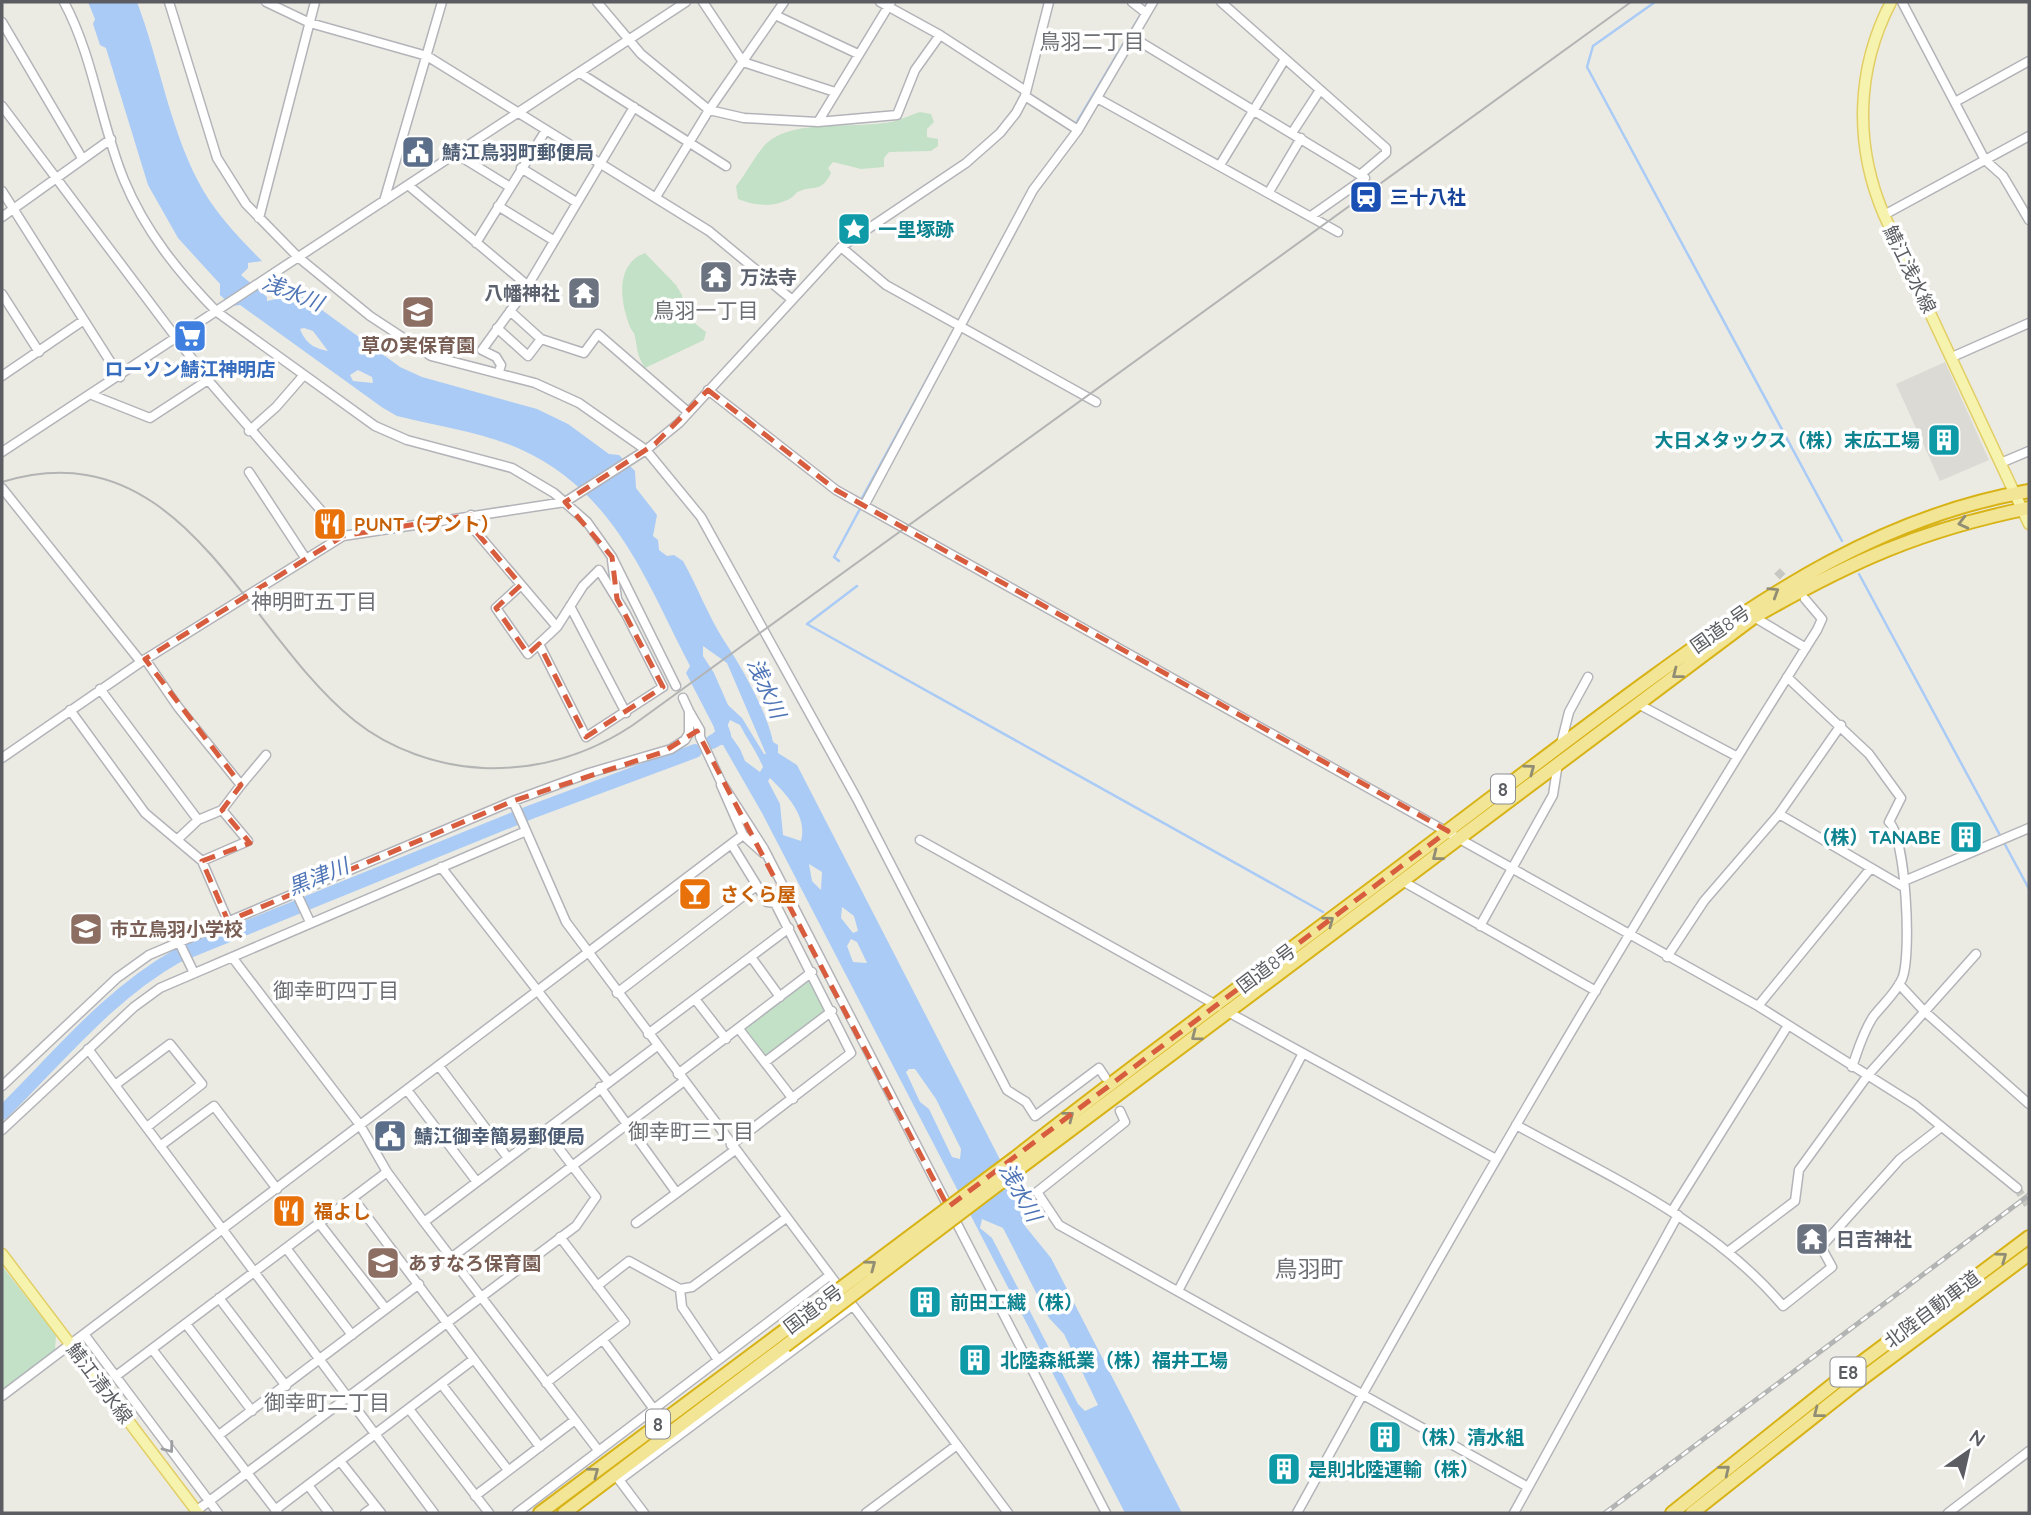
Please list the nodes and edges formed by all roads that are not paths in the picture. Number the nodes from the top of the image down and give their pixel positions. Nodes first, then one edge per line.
1 (64, 2) edge
2 (169, 2) edge
3 (266, 2) edge
4 (315, 2) edge
5 (442, 2) edge
6 (597, 2) edge
7 (686, 2) edge
8 (703, 2) edge
9 (784, 2) edge
10 (880, 2) edge
11 (1049, 2) edge
12 (1132, 2) edge
13 (1153, 2) edge
14 (1221, 2) edge
15 (1891, 2) edge
16 (1902, 2) edge
17 (890, 4) edge
18 (1146, 13) junction
19 (775, 15) junction
20 (2, 22) edge
21 (310, 23) junction
22 (940, 35) junction
23 (1132, 37) junction
24 (629, 40) junction
25 (858, 54) junction
26 (427, 56) junction
27 (1285, 59) junction
28 (2029, 61) edge
29 (743, 62) junction
30 (580, 72) junction
31 (1320, 90) junction
32 (835, 92) junction
33 (1026, 93) junction
34 (1097, 98) junction
35 (1955, 102) junction
36 (2, 106) edge
37 (634, 107) junction
38 (1254, 109) junction
39 (709, 110) junction
40 (518, 113) junction
41 (818, 122) junction
42 (546, 130) junction
43 (1078, 130) junction
44 (1292, 133) junction
45 (2029, 136) edge
46 (1301, 138) junction
47 (111, 139) junction
48 (689, 143) junction
49 (455, 153) junction
50 (82, 158) junction
51 (1985, 160) junction
52 (600, 162) junction
53 (1220, 165) junction
54 (726, 166) dead end
55 (522, 168) junction
56 (1360, 175) junction
57 (56, 177) junction
58 (408, 185) junction
59 (510, 187) junction
60 (2, 191) edge
61 (1269, 192) junction
62 (656, 197) junction
63 (384, 201) junction
64 (576, 202) junction
65 (498, 206) junction
66 (13, 209) junction
67 (1884, 215) junction
68 (1311, 216) junction
69 (2, 217) edge
70 (259, 218) junction
71 (2029, 220) edge
72 (1338, 232) dead end
73 (553, 240) junction
74 (476, 243) junction
75 (841, 247) junction
76 (295, 259) junction
77 (527, 285) junction
78 (2, 294) edge
79 (790, 298) junction
80 (6, 310) edge
81 (510, 311) junction
82 (217, 312) junction
83 (84, 320) junction
84 (2029, 323) edge
85 (960, 327) junction
86 (497, 328) junction
87 (178, 338) junction
88 (541, 340) junction
89 (39, 352) junction
90 (1952, 357) junction
91 (499, 372) junction
92 (2, 376) edge
93 (303, 376) junction
94 (120, 377) junction
95 (208, 380) junction
96 (708, 390) junction
97 (92, 396) junction
98 (1096, 402) dead end
99 (688, 412) junction
100 (249, 430) junction
101 (646, 450) junction
102 (2029, 450) edge
103 (2, 452) edge
104 (2003, 462) junction
105 (249, 472) dead end
106 (2, 488) edge
107 (2023, 492) edge
108 (565, 502) junction
109 (864, 506) junction
110 (2026, 509) edge
111 (471, 515) junction
112 (2029, 524) edge
113 (343, 536) junction
114 (612, 557) junction
115 (306, 559) junction
116 (522, 585) junction
117 (617, 599) junction
118 (1804, 599) dead end
119 (570, 606) junction
120 (1754, 617) junction
121 (556, 627) junction
122 (538, 643) junction
123 (1806, 648) junction
124 (143, 661) junction
125 (1588, 677) dead end
126 (1787, 677) junction
127 (676, 686) dead end
128 (100, 689) junction
129 (683, 698) dead end
130 (1639, 704) junction
131 (70, 710) junction
132 (689, 711) junction
133 (626, 713) junction
134 (1841, 725) junction
135 (1561, 746) junction
136 (266, 754) dead end
137 (1736, 756) junction
138 (2, 758) edge
139 (1558, 765) junction
140 (721, 782) junction
141 (241, 785) junction
142 (513, 801) junction
143 (222, 810) junction
144 (1779, 814) junction
145 (198, 820) junction
146 (2029, 828) edge
147 (1448, 831) junction
148 (524, 832) junction
149 (743, 835) junction
150 (178, 838) junction
151 (1460, 838) junction
152 (920, 840) dead end
153 (732, 845) junction
154 (768, 858) junction
155 (202, 861) junction
156 (441, 867) junction
157 (1513, 868) junction
158 (1871, 869) junction
159 (1404, 882) junction
160 (1903, 884) junction
161 (755, 887) junction
162 (296, 892) junction
163 (228, 920) junction
164 (310, 922) junction
165 (1480, 926) junction
166 (789, 928) junction
167 (1631, 933) junction
168 (179, 942) junction
169 (588, 953) junction
170 (1976, 954) dead end
171 (232, 957) junction
172 (751, 957) junction
173 (1667, 957) junction
174 (812, 972) junction
175 (194, 973) junction
176 (1899, 984) junction
177 (539, 991) junction
178 (1596, 991) junction
179 (617, 993) junction
180 (780, 997) junction
181 (695, 999) junction
182 (1758, 1006) junction
183 (1223, 1009) junction
184 (1924, 1010) junction
185 (832, 1011) junction
186 (1787, 1027) junction
187 (739, 1029) junction
188 (648, 1034) junction
189 (726, 1039) junction
190 (657, 1046) junction
191 (88, 1049) junction
192 (1303, 1053) junction
193 (765, 1062) junction
194 (439, 1066) junction
195 (1852, 1067) junction
196 (1868, 1075) junction
197 (1105, 1077) dead end
198 (681, 1078) junction
199 (608, 1081) junction
200 (115, 1085) junction
201 (2, 1086) edge
202 (600, 1087) junction
203 (407, 1090) junction
204 (793, 1099) junction
205 (2029, 1104) edge
206 (1120, 1111) dead end
207 (360, 1125) junction
208 (628, 1125) junction
209 (1517, 1125) junction
210 (146, 1127) junction
211 (1940, 1128) junction
212 (2, 1130) edge
213 (545, 1130) junction
214 (160, 1146) junction
215 (733, 1147) junction
216 (508, 1158) junction
217 (1496, 1159) junction
218 (573, 1166) junction
219 (387, 1172) junction
220 (477, 1182) junction
221 (2017, 1188) tunnel mouth
222 (277, 1189) junction
223 (676, 1192) junction
224 (353, 1198) junction
225 (1675, 1213) junction
226 (786, 1218) junction
227 (319, 1223) junction
228 (424, 1223) junction
229 (636, 1223) dead end
230 (222, 1230) junction
231 (560, 1237) junction
232 (2029, 1237) edge
233 (286, 1248) junction
234 (1729, 1251) junction
235 (2, 1254) edge
236 (2029, 1254) edge
237 (451, 1258) junction
238 (253, 1273) junction
239 (829, 1276) junction
240 (419, 1284) junction
241 (597, 1286) junction
242 (680, 1289) junction
243 (1178, 1291) junction
244 (481, 1296) junction
245 (219, 1298) junction
246 (852, 1306) junction
247 (386, 1309) junction
248 (447, 1322) junction
249 (186, 1324) junction
250 (84, 1334) junction
251 (352, 1335) junction
252 (603, 1339) junction
253 (781, 1341) junction
254 (71, 1345) junction
255 (152, 1349) junction
256 (474, 1359) junction
257 (320, 1360) junction
258 (718, 1360) junction
259 (116, 1376) junction
260 (547, 1383) junction
261 (286, 1385) junction
262 (442, 1385) junction
263 (1362, 1394) junction
264 (2, 1396) edge
265 (346, 1397) junction
266 (653, 1408) junction
267 (409, 1409) junction
268 (252, 1411) junction
269 (575, 1420) junction
270 (375, 1434) junction
271 (219, 1435) junction
272 (957, 1445) junction
273 (540, 1447) junction
274 (598, 1450) junction
275 (2029, 1451) edge
276 (340, 1461) junction
277 (508, 1471) junction
278 (247, 1472) junction
279 (617, 1478) junction
280 (308, 1485) junction
281 (1528, 1488) junction
282 (475, 1496) junction
283 (209, 1501) junction
284 (378, 1509) edge
285 (197, 1512) edge
286 (277, 1512) edge
287 (218, 1513) edge
288 (329, 1513) edge
289 (365, 1513) edge
290 (434, 1513) edge
291 (489, 1513) edge
292 (517, 1513) edge
293 (540, 1513) edge
294 (564, 1513) edge
295 (644, 1513) edge
296 (866, 1513) edge
297 (1008, 1513) edge
298 (1106, 1513) edge
299 (1297, 1513) edge
300 (1514, 1513) edge
301 (1672, 1513) edge
302 (1692, 1513) edge
303 (1948, 1513) edge

1 - 47 street
2 - 70 street
3 - 21 street
4 - 21 street
5 - 26 street
6 - 24 street
7 - 24 street
8 - 29 street
9 - 19 street
10 - 17 street
11 - 33 street
12 - 18 street
13 - 18 street
14 - 27 street
15 - 67 main road, 鯖江浅水線
16 - 35 street
17 - 22 street
17 - 25 street
18 - 23 street
19 - 25 street
19 - 29 street
20 - 50 street
21 - 26 street
21 - 70 street
22 - 33 street
22 - 41 street
23 - 34 street
23 - 38 street
24 - 30 street
24 - 39 street
25 - 32 street
26 - 40 street
26 - 63 street
27 - 31 street
27 - 38 street
28 - 35 street
29 - 32 street
29 - 39 street
30 - 37 street
30 - 40 street
31 - 44 street
31 - 56 street
32 - 41 street
33 - 43 street
33 - 75 street
34 - 43 street
34 - 53 street
35 - 51 street
36 - 57 street
37 - 48 street
37 - 52 street
38 - 44 street
38 - 53 street
39 - 41 street
39 - 48 street
40 - 42 street
40 - 49 street
42 - 52 street
42 - 55 street
43 - 85 street
44 - 46 street
45 - 51 street
46 - 56 street
46 - 61 street
47 - 50 street
47 - 82 street
48 - 54 street
48 - 62 street
49 - 58 street
49 - 59 street
50 - 57 street
51 - 67 street
51 - 71 street
52 - 62 street
52 - 64 street
53 - 61 street
55 - 59 street
55 - 64 street
56 - 68 street
57 - 66 street
57 - 87 street
58 - 63 street
58 - 74 street
59 - 65 street
60 - 66 street
61 - 68 street
62 - 79 street
63 - 76 street
64 - 73 street
65 - 73 street
65 - 74 street
66 - 69 street
66 - 83 street
67 - 90 main road, 鯖江浅水線
68 - 72 street
70 - 76 street
73 - 77 street
74 - 77 street
75 - 79 street
75 - 85 street
76 - 82 street
76 - 91 street
77 - 81 street
78 - 80 street
79 - 96 street
80 - 89 street
81 - 86 street
81 - 88 street
82 - 87 street
82 - 93 street
83 - 89 street
83 - 94 street
84 - 90 street
85 - 98 street
85 - 109 street
86 - 88 street
86 - 91 street
87 - 94 street
87 - 95 street
88 - 99 street
89 - 92 street
90 - 104 main road, 鯖江浅水線
91 - 101 street
93 - 100 street
93 - 108 street
94 - 97 street
95 - 97 street
95 - 100 street
96 - 99 street
96 - 109 street
97 - 103 street
99 - 101 street
100 - 113 street
101 - 108 street
101 - 197 street
102 - 104 street
104 - 107 main road, 鯖江浅水線
105 - 115 street
106 - 124 street
107 - 110 main road, 鯖江浅水線
135 -> 107 highway, 国道8号 / 8
108 - 111 street
108 - 114 street
109 - 147 street
110 - 112 main road, 鯖江浅水線
110 -> 120 highway, 国道8号 / 8
111 - 113 street
111 - 116 street
113 - 115 street
114 - 117 street
114 - 127 street
115 - 124 street
116 - 121 street
116 - 122 street
117 - 119 street
117 - 133 street
118 - 123 street
119 - 121 street
119 - 133 street
120 - 123 street
120 -> 130 highway, 国道8号 / 8
121 - 122 street
122 - 133 street
123 - 126 street
124 - 128 street
124 - 141 street
125 - 135 street
126 - 134 street
126 - 137 street
128 - 131 street
128 - 145 street
129 - 132 street
130 - 137 street
130 - 139 highway, 国道8号 / 8
131 - 138 street
131 - 150 street
132 - 140 street
132 - 142 street
134 - 144 street
134 - 160 street
135 - 139 street
147 -> 135 highway, 国道8号 / 8
136 - 141 street
137 - 167 street
139 - 151 highway, 国道8号 / 8
139 - 157 street
140 - 149 street
140 - 154 street
141 - 143 street
142 - 148 street
142 - 162 street
143 - 145 street
143 - 155 street
144 - 158 street
144 - 173 street
145 - 150 street
146 - 160 street
147 - 151 street
183 -> 147 highway, 国道8号 / 8
148 - 156 street
148 - 169 street
149 - 153 street
149 - 154 street
150 - 155 street
151 - 157 street
151 -> 159 highway, 国道8号 / 8
152 - 183 street
153 - 161 street
153 - 169 street
154 - 298 street
155 - 163 street
156 - 164 street
156 - 177 street
157 - 165 street
157 - 167 street
158 - 160 street
158 - 182 street
159 - 165 street
159 - 183 highway, 国道8号 / 8
160 - 176 street
161 - 166 street
161 - 179 street
162 - 163 street
162 - 164 street
163 - 168 street
164 - 171 street
165 - 178 street
166 - 172 street
166 - 174 street
167 - 173 street
167 - 178 street
168 - 175 street
168 - 201 street
169 - 177 street
169 - 179 street
170 - 184 street
171 - 175 street
171 - 207 street
172 - 180 street
172 - 181 street
173 - 182 street
174 - 180 street
174 - 185 street
175 - 191 street
176 - 184 street
176 - 195 street
177 - 194 street
177 - 199 street
178 - 209 street
179 - 188 street
180 - 187 street
181 - 188 street
181 - 189 street
182 - 186 street
183 - 192 street
183 - 253 highway, 国道8号 / 8, bridge
184 - 196 street
184 - 205 street
185 - 193 street
185 - 204 street
186 - 195 street
186 - 225 street
187 - 189 street
187 - 193 street
188 - 190 street
189 - 198 street
190 - 198 street
190 - 199 street
191 - 200 street
191 - 212 street
192 - 217 street
192 - 243 street
193 - 204 street
194 - 203 street
194 - 216 street
195 - 196 street
196 - 211 street
196 - 234 street
198 - 208 street
198 - 215 street
199 - 202 street
200 - 210 street
200 - 210 street
202 - 208 street
202 - 213 street
203 - 207 street
203 - 220 street
204 - 215 street
206 - 243 street
207 - 219 street
207 - 222 street
208 - 218 street
208 - 223 street
209 - 217 street
209 - 225 street
210 - 214 street
211 - 221 street
211 - 234 street
213 - 216 street
213 - 218 street
214 - 222 street
214 - 230 street
215 - 223 street
215 - 226 street
216 - 220 street
217 - 263 street
218 - 231 street
218 - 237 street
219 - 224 street
219 - 228 street
220 - 228 street
222 - 230 street
223 - 229 street
224 - 227 street
224 - 240 street
225 - 234 street
225 - 281 street
226 - 239 street
226 - 242 street
227 - 233 street
227 - 247 street
228 - 237 street
230 - 238 street
230 - 250 street
231 - 241 street
231 - 244 street
301 -> 232 highway, 北陸自動車道 / E8
233 - 238 street
233 - 251 street
235 - 254 main road, 鯖江清水線
236 -> 302 highway, 北陸自動車道 / E8
237 - 244 street
238 - 245 street
238 - 257 street
239 - 246 street
239 - 258 street
240 - 247 street
240 - 248 street
241 - 242 street
241 - 252 street
242 - 258 street
243 - 263 street
244 - 248 street
244 - 260 street
245 - 249 street
245 - 261 street
246 - 272 street
246 - 279 street
247 - 251 street
248 - 256 street
248 - 265 street
249 - 255 street
249 - 268 street
250 - 254 street
250 - 259 street
251 - 257 street
252 - 260 street
252 - 266 street
253 - 279 highway, 国道8号 / 8
293 -> 253 highway, 国道8号 / 8
254 - 264 street
254 - 285 main road, 鯖江清水線
255 - 259 street
255 - 271 street
256 - 262 street
256 - 273 street
257 - 261 street
257 - 265 street
258 - 266 street
259 -> 283 street
260 - 269 street
261 - 268 street
262 - 267 street
262 - 277 street
263 - 281 street
263 - 299 street
265 - 270 street
265 - 278 street
266 - 274 street
267 - 270 street
267 - 282 street
268 - 271 street
269 - 273 street
269 - 274 street
270 - 276 street
270 - 290 street
271 - 278 street
272 - 296 street
272 - 297 street
273 - 277 street
274 - 292 street
275 - 303 street
276 - 280 street
276 - 284 street
277 - 282 street
278 - 283 street
278 - 286 street
279 - 294 highway, 国道8号 / 8
279 - 295 street
280 - 286 street
280 - 288 street
281 - 300 street
282 - 291 street
283 - 285 street
283 - 287 street
284 - 289 street

